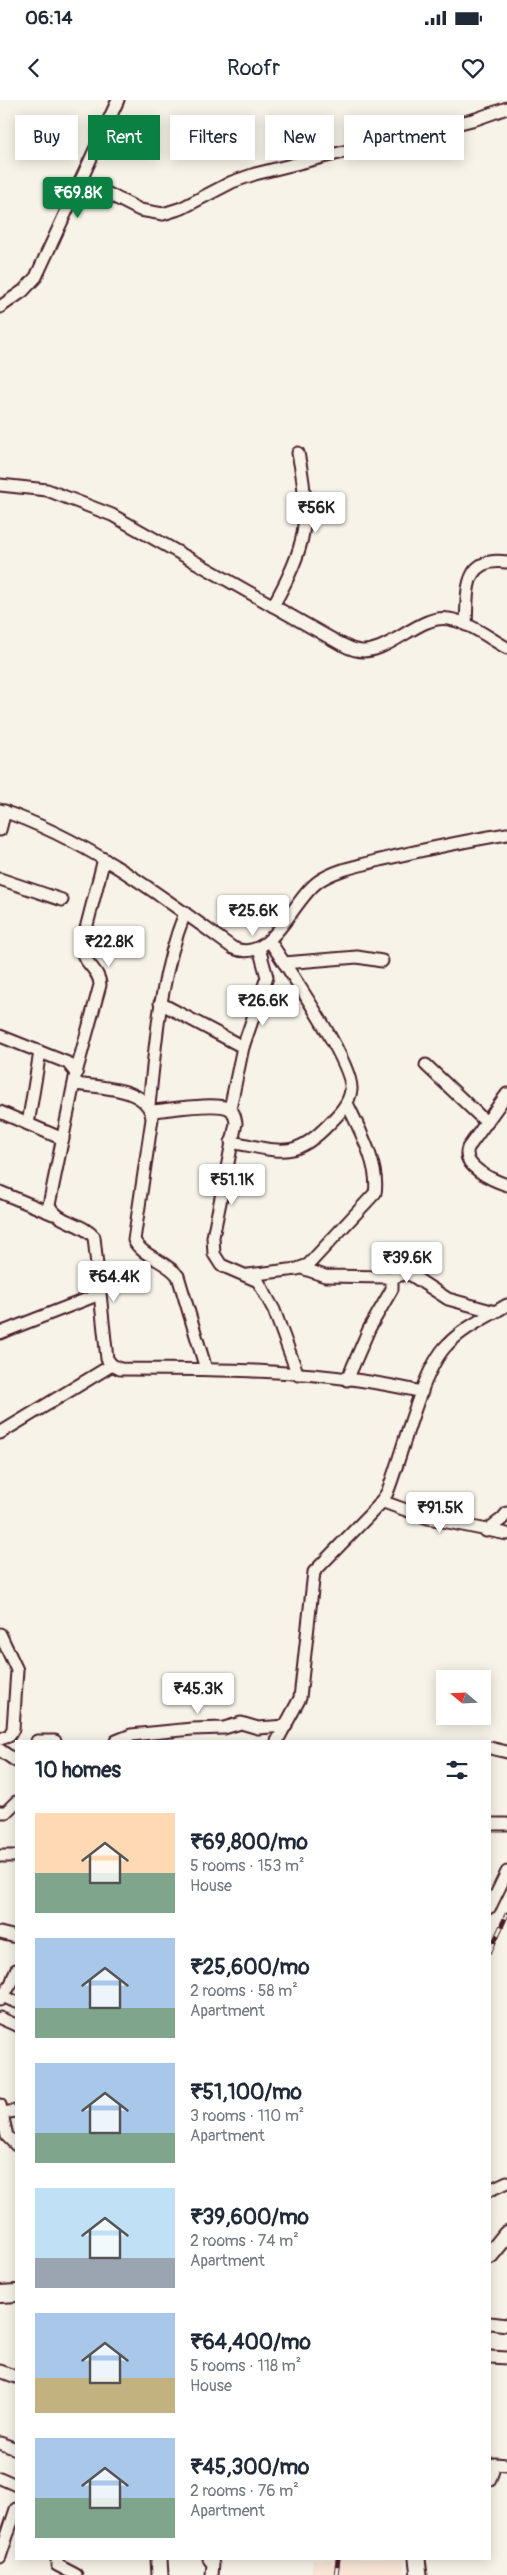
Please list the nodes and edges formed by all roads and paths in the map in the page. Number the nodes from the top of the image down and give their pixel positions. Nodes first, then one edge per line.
1 (118, 100) edge
2 (507, 108) edge
3 (81, 180) junction
4 (0, 307) edge
5 (298, 453) dead end
6 (0, 484) edge
7 (507, 562) edge
8 (273, 606) junction
9 (466, 625) junction
10 (507, 648) edge
11 (2, 810) edge
12 (0, 830) edge
13 (507, 834) edge
14 (104, 859) junction
15 (0, 879) edge
16 (62, 900) dead end
17 (185, 913) junction
18 (269, 940) junction
19 (259, 948) junction
20 (382, 962) dead end
21 (284, 963) junction
22 (160, 1003) junction
23 (0, 1036) edge
24 (243, 1047) junction
25 (40, 1052) junction
26 (426, 1065) dead end
27 (76, 1078) junction
28 (507, 1094) edge
29 (347, 1103) junction
30 (150, 1108) junction
31 (230, 1109) junction
32 (0, 1112) edge
33 (487, 1123) junction
34 (28, 1124) junction
35 (64, 1139) junction
36 (231, 1142) junction
37 (507, 1185) edge
38 (0, 1192) edge
39 (53, 1214) junction
40 (302, 1268) junction
41 (248, 1275) junction
42 (390, 1278) junction
43 (100, 1294) junction
44 (507, 1305) edge
45 (495, 1312) junction
46 (0, 1334) edge
47 (112, 1366) junction
48 (206, 1369) junction
49 (298, 1375) junction
50 (347, 1380) junction
51 (422, 1392) junction
52 (0, 1433) edge
53 (381, 1501) junction
54 (507, 1513) edge
55 (486, 1531) junction
56 (507, 1534) edge
57 (0, 1634) edge
58 (286, 1726) junction
59 (118, 1740) edge
60 (278, 1740) edge
61 (1, 1742) edge
62 (15, 1742) edge
63 (491, 1748) edge
64 (507, 1752) edge
65 (15, 1760) edge
66 (15, 1803) edge
67 (0, 1812) edge
68 (491, 1824) edge
69 (507, 1824) edge
70 (0, 1856) edge
71 (15, 1856) edge
72 (507, 1872) edge
73 (491, 1905) edge
74 (0, 1933) edge
75 (15, 1937) edge
76 (15, 1973) edge
77 (1, 1998) edge
78 (15, 2002) edge
79 (0, 2018) edge
80 (15, 2025) edge
81 (1, 2109) edge
82 (15, 2111) edge
83 (3, 2128) edge
84 (15, 2144) edge
85 (507, 2182) edge
86 (491, 2190) edge
87 (507, 2234) edge
88 (491, 2254) edge
89 (15, 2293) edge
90 (0, 2294) edge
91 (491, 2323) edge
92 (507, 2325) edge
93 (491, 2357) edge
94 (507, 2358) edge
95 (0, 2371) edge
96 (15, 2377) edge
97 (0, 2443) edge
98 (15, 2449) edge
99 (507, 2465) edge
100 (491, 2476) edge
101 (0, 2478) edge
102 (15, 2485) edge
103 (15, 2510) edge
104 (6, 2522) edge
105 (1, 2549) edge
106 (57, 2560) edge
107 (159, 2560) edge
108 (210, 2560) edge
109 (417, 2560) edge
110 (76, 2575) edge
111 (160, 2575) edge
112 (212, 2575) edge
113 (419, 2575) edge

1 - 3 street
2 - 3 street
3 - 4 street
5 - 8 street
6 - 8 street
7 - 9 street
8 - 9 street
9 - 10 street
11 - 12 street
11 - 14 street
13 - 18 street
14 - 17 street
14 - 27 street
15 - 16 street
17 - 19 street
17 - 22 street
18 - 19 street
18 - 21 street
19 - 24 street
20 - 21 street
21 - 29 street
22 - 24 street
22 - 30 street
23 - 25 street
24 - 31 street
25 - 27 street
25 - 34 street
26 - 33 street
27 - 30 street
27 - 35 street
28 - 33 street
29 - 36 street
29 - 40 street
30 - 31 street
30 - 48 street
31 - 36 street
32 - 34 street
33 - 37 street
34 - 35 street
35 - 39 street
36 - 41 street
38 - 39 street
39 - 43 street
40 - 41 street
40 - 42 street
41 - 49 street
42 - 45 street
42 - 50 street
43 - 46 street
43 - 47 street
44 - 45 street
45 - 51 street
47 - 48 street
47 - 52 street
48 - 49 street
49 - 50 street
50 - 51 street
51 - 53 street
53 - 55 street
53 - 58 street
54 - 55 street
55 - 56 street
57 - 61 street
58 - 59 street
58 - 60 street
61 - 62 street
61 - 65 street
63 - 64 street
66 - 67 street
68 - 69 street
70 - 71 street
72 - 73 street
74 - 75 street
76 - 77 street
77 - 78 street
79 - 80 street
81 - 82 street
81 - 83 street
83 - 84 street
85 - 86 street
87 - 88 main road
89 - 90 main road
91 - 92 street
93 - 94 street
95 - 96 street
97 - 98 street
99 - 100 street
101 - 102 street
103 - 104 street
104 - 105 street
106 - 110 street
107 - 111 street
108 - 112 street
109 - 113 street

